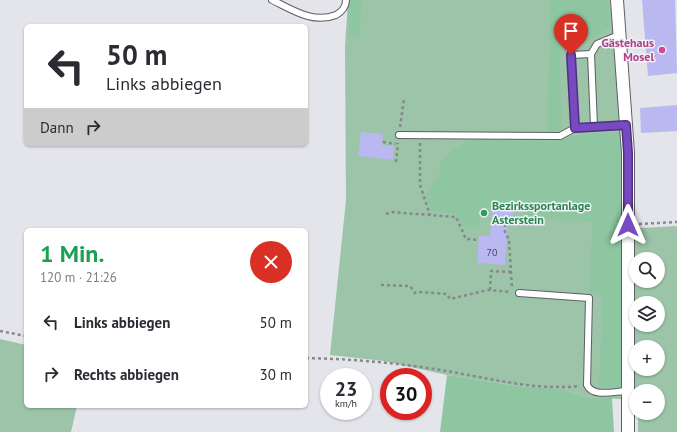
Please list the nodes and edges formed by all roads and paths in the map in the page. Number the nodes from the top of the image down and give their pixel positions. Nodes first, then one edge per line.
1 (272, 0) edge
2 (346, 0) edge
3 (617, 0) edge
4 (619, 35) junction
5 (591, 54) junction
6 (404, 99) dead end
7 (626, 125) junction
8 (594, 126) junction
9 (575, 128) junction
10 (399, 135) junction
11 (421, 135) junction
12 (383, 142) dead end
13 (398, 144) junction
14 (396, 162) dead end
15 (386, 214) dead end
16 (430, 215) junction
17 (677, 222) edge
18 (505, 224) dead end
19 (628, 225) junction
20 (478, 240) dead end
21 (512, 272) junction
22 (381, 286) dead end
23 (490, 290) junction
24 (519, 293) dead end
25 (0, 330) edge
26 (24, 336) edge
27 (308, 358) edge
28 (586, 385) junction
29 (628, 391) junction
30 (628, 432) edge

1 - 2 lane
3 - 4 street
4 - 5 lane
4 - 7 street
5 - 8 lane
5 - 9 lane
6 - 10 path
7 - 8 lane
7 - 19 street
8 - 9 lane
9 - 11 lane
10 - 11 lane
10 - 13 path
11 - 16 path
12 - 13 path
13 - 14 path
15 - 16 path
16 - 20 path
17 - 19 path
18 - 21 path
19 - 29 street
21 - 23 path
21 - 23 path
22 - 23 path
24 - 28 lane
25 - 26 path
27 - 28 path
28 - 29 lane
29 - 30 street

